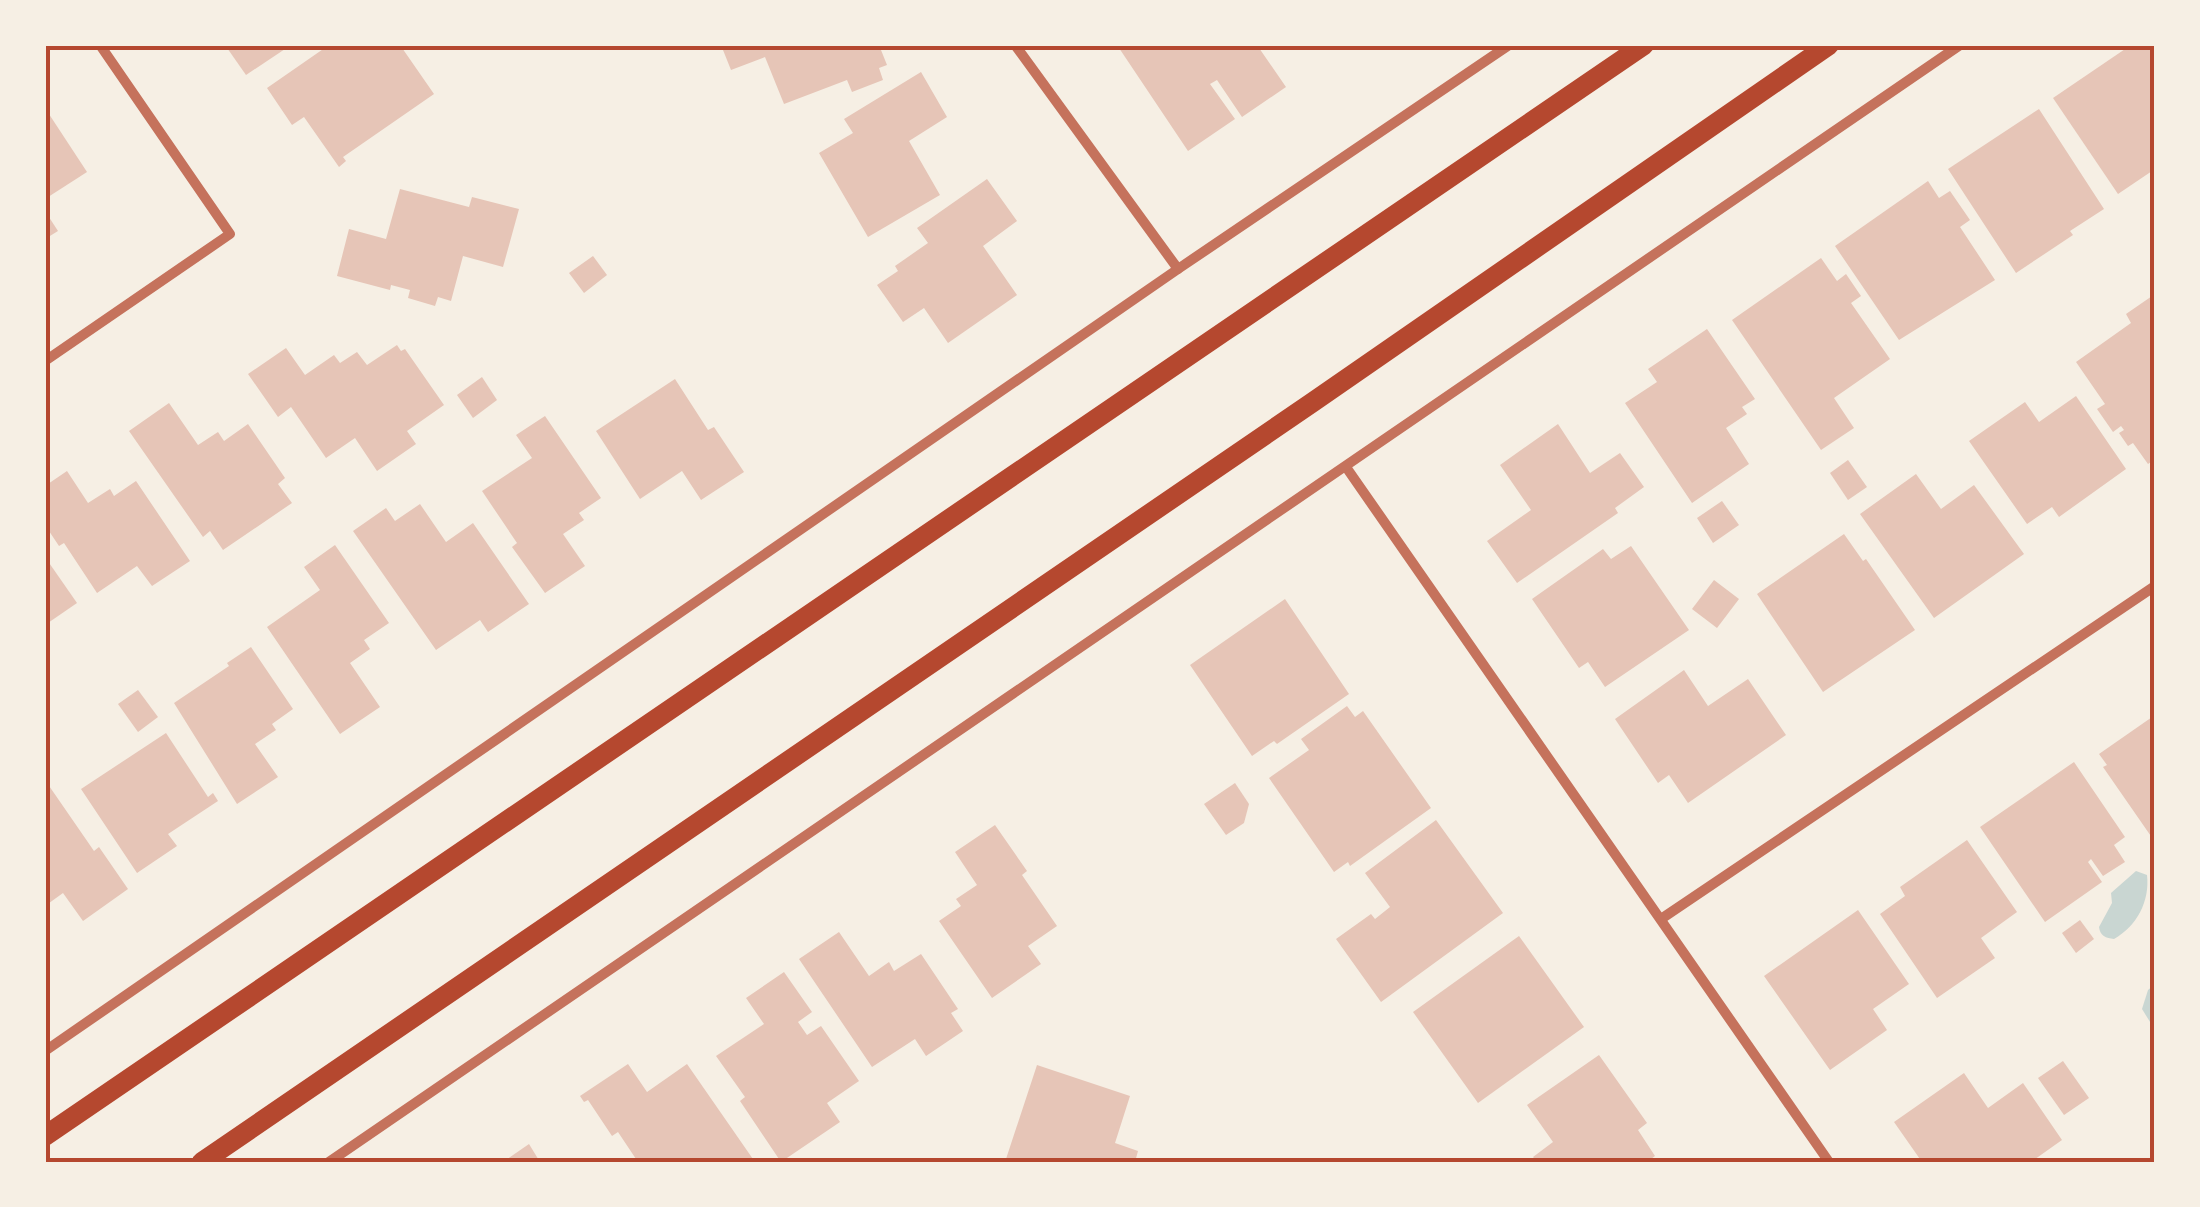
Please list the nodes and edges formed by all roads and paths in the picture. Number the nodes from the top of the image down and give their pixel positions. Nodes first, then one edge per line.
1 (100, 45) edge
2 (1014, 45) edge
3 (1509, 45) edge
4 (1644, 45) edge
5 (1828, 45) edge
6 (1960, 45) edge
7 (1178, 269) junction
8 (45, 361) edge
9 (1346, 467) junction
10 (2155, 586) edge
11 (1661, 920) junction
12 (45, 1050) edge
13 (45, 1136) edge
14 (202, 1162) edge
15 (329, 1162) edge
16 (1829, 1162) edge

1 - 8 street
2 - 7 street
3 - 7 street
4 - 13 main road
5 - 14 main road
6 - 9 street
7 - 12 street
9 - 11 street
9 - 15 street
10 - 11 street
11 - 16 street

